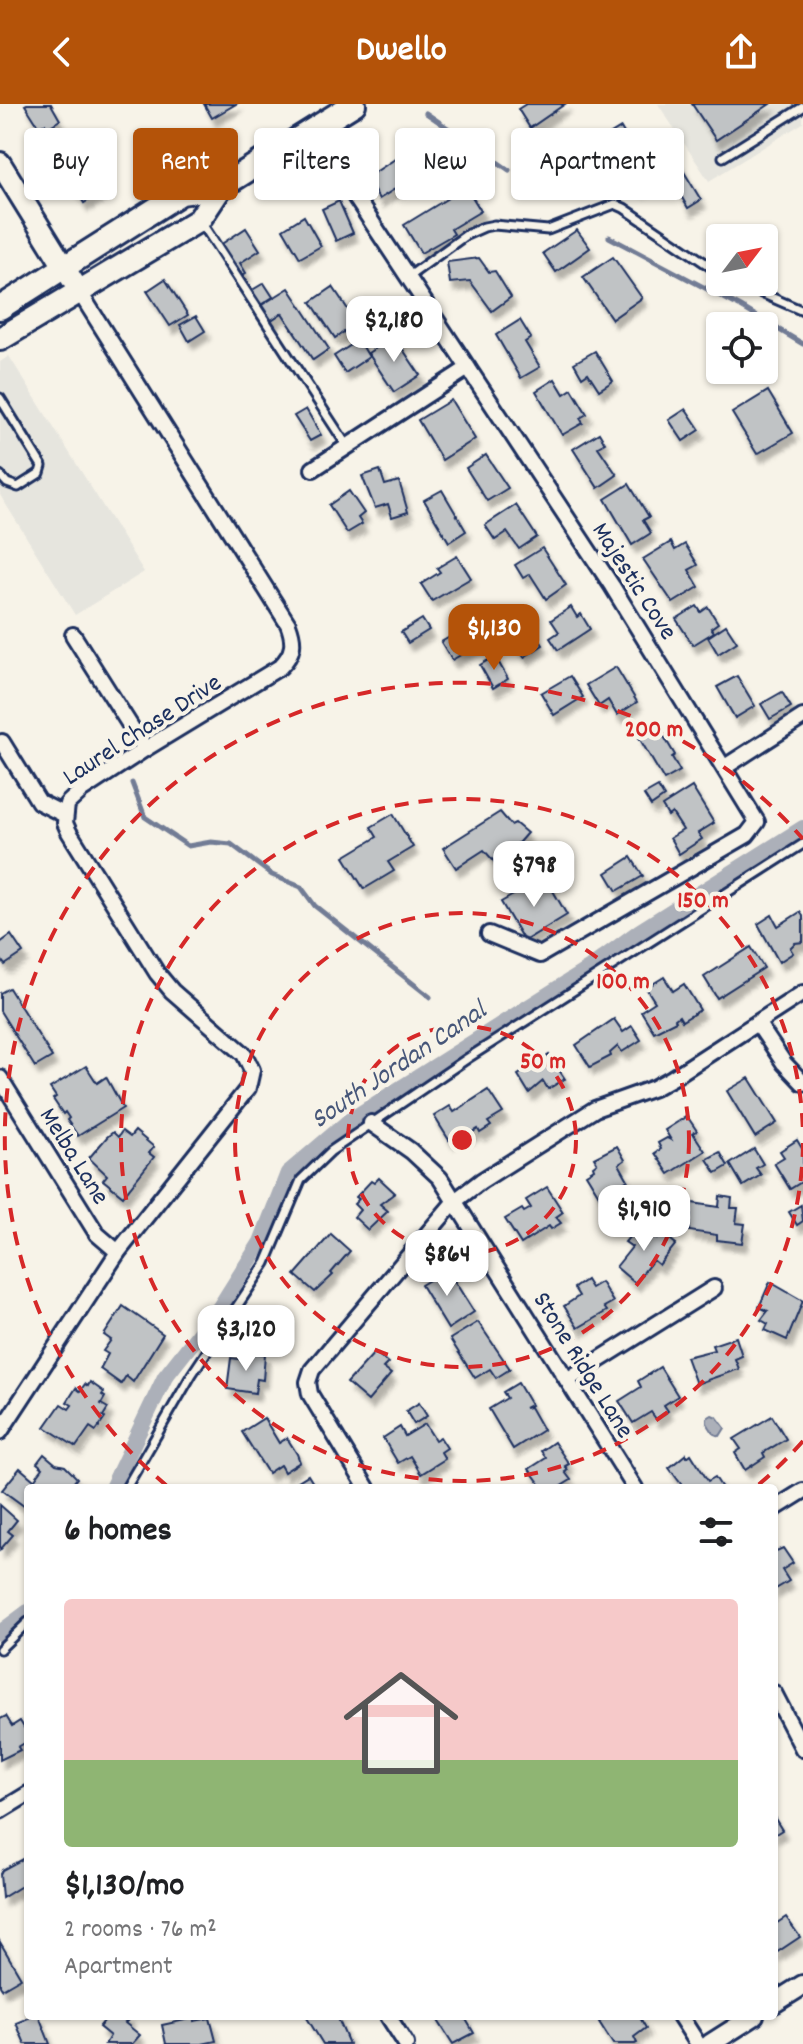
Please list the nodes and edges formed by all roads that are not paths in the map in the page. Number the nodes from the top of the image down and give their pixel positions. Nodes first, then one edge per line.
1 (354, 104) edge
2 (803, 107) edge
3 (314, 128) edge
4 (723, 157) dead end
5 (3, 174) edge
6 (170, 200) edge
7 (212, 200) edge
8 (357, 200) edge
9 (199, 220) junction
10 (706, 264) edge
11 (64, 268) junction
12 (408, 277) junction
13 (79, 291) junction
14 (768, 296) edge
15 (0, 308) edge
16 (803, 311) edge
17 (0, 339) edge
18 (468, 368) junction
19 (0, 398) edge
20 (347, 446) junction
21 (313, 469) dead end
22 (0, 475) edge
23 (73, 635) dead end
24 (803, 717) edge
25 (2, 742) dead end
26 (145, 749) junction
27 (725, 767) junction
28 (65, 815) junction
29 (803, 844) edge
30 (489, 934) dead end
31 (803, 993) edge
32 (758, 1024) junction
33 (0, 1078) edge
34 (803, 1083) edge
35 (371, 1123) junction
36 (455, 1201) junction
37 (118, 1252) junction
38 (714, 1288) dead end
39 (567, 1380) junction
40 (0, 1432) edge
41 (128, 1484) edge
42 (365, 1484) edge
43 (632, 1484) edge
44 (803, 1491) edge
45 (778, 1507) edge
46 (24, 1626) edge
47 (0, 1649) edge
48 (778, 1701) edge
49 (803, 1749) edge
50 (24, 1796) edge
51 (0, 1811) edge
52 (803, 1985) edge
53 (778, 2001) edge
54 (391, 2020) edge
55 (683, 2020) edge
56 (748, 2020) edge
57 (406, 2044) edge
58 (698, 2044) edge
59 (710, 2044) edge

1 - 3 main road
2 - 4 lane
5 - 11 main road
6 - 11 main road
7 - 9 main road
8 - 12 street, Majestic Cove
9 - 13 main road
9 - 20 lane
10 - 12 lane
11 - 13 main road
11 - 15 main road
12 - 18 street, Majestic Cove
13 - 17 main road
13 - 26 street, Laurel Chase Drive
14 - 16 lane
18 - 20 street
18 - 27 street, Majestic Cove
19 - 22 lane
20 - 21 street
23 - 26 street
24 - 27 street
25 - 28 street
26 - 28 street, Laurel Chase Drive
27 - 30 street, Majestic Cove
28 - 37 street, Laurel Chase Drive
29 - 35 lane
31 - 32 street
32 - 34 street
32 - 36 street
33 - 37 street, Melba Lane
35 - 36 street, Stone Ridge Lane
35 - 41 lane
36 - 39 street, Stone Ridge Lane
36 - 42 street
37 - 40 street, Laurel Chase Drive
38 - 39 street
39 - 43 street, Stone Ridge Lane
44 - 45 street
46 - 47 lane
48 - 49 street
50 - 51 street
52 - 53 street
54 - 57 street
55 - 58 street
56 - 59 street

